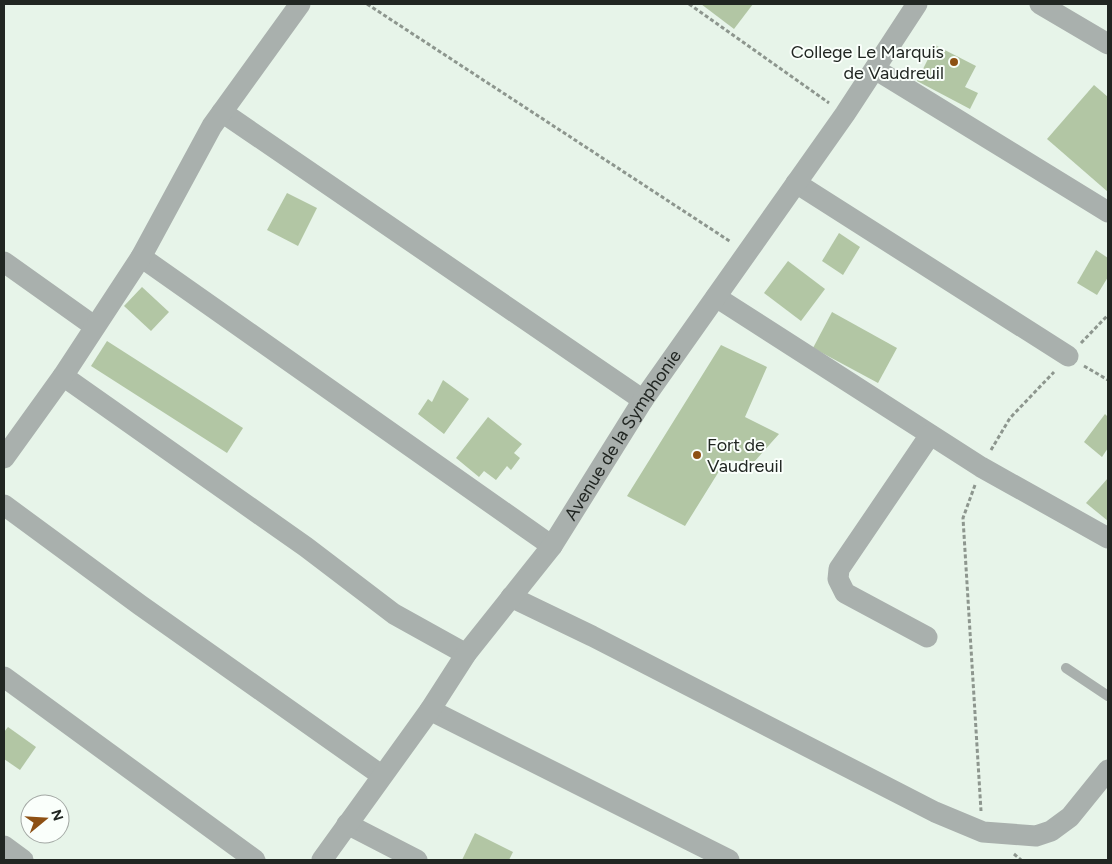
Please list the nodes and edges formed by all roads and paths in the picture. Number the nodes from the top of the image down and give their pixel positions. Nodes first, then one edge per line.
1 (300, 4) edge
2 (367, 4) edge
3 (689, 4) edge
4 (917, 4) edge
5 (1040, 4) edge
6 (1108, 44) edge
7 (875, 69) junction
8 (222, 112) junction
9 (845, 114) junction
10 (796, 183) junction
11 (1108, 212) edge
12 (748, 253) junction
13 (141, 257) junction
14 (4, 262) edge
15 (716, 297) junction
16 (1108, 315) edge
17 (94, 326) junction
18 (1068, 356) junction
19 (63, 376) junction
20 (1108, 380) edge
21 (643, 400) junction
22 (930, 435) junction
23 (4, 456) edge
24 (981, 467) junction
25 (4, 505) edge
26 (1108, 538) edge
27 (552, 546) junction
28 (511, 597) junction
29 (927, 637) dead end
30 (466, 654) junction
31 (1066, 668) dead end
32 (4, 677) edge
33 (1108, 696) edge
34 (430, 710) junction
35 (1108, 770) edge
36 (381, 775) junction
37 (348, 824) junction
38 (982, 832) junction
39 (4, 846) edge
40 (23, 860) edge
41 (255, 860) edge
42 (322, 860) edge
43 (416, 860) edge
44 (729, 860) edge
45 (1021, 860) edge

1 - 8 street
2 - 12 path
3 - 9 path
4 - 7 street, Avenue de la Symphonie
5 - 6 street
7 - 9 street, Avenue de la Symphonie
7 - 11 street
8 - 13 street
8 - 21 street
9 - 10 street, Avenue de la Symphonie
10 - 12 street, Avenue de la Symphonie
10 - 18 street
12 - 15 street, Avenue de la Symphonie
13 - 17 street
13 - 27 street
14 - 17 street
15 - 21 street, Avenue de la Symphonie
15 - 22 street
16 - 18 path
17 - 19 street
18 - 20 path
18 - 24 path
19 - 23 street
19 - 30 street
21 - 27 street, Avenue de la Symphonie
22 - 24 street
22 - 29 street
24 - 26 street
24 - 38 path
25 - 36 street
27 - 28 street, Avenue de la Symphonie
28 - 30 street, Avenue de la Symphonie
28 - 38 street
30 - 34 street, Avenue de la Symphonie
31 - 33 lane
32 - 41 street
34 - 36 street, Avenue de la Symphonie
34 - 44 street
35 - 38 street
36 - 37 street, Avenue de la Symphonie
37 - 42 street, Avenue de la Symphonie
37 - 43 street
38 - 45 path
39 - 40 street

